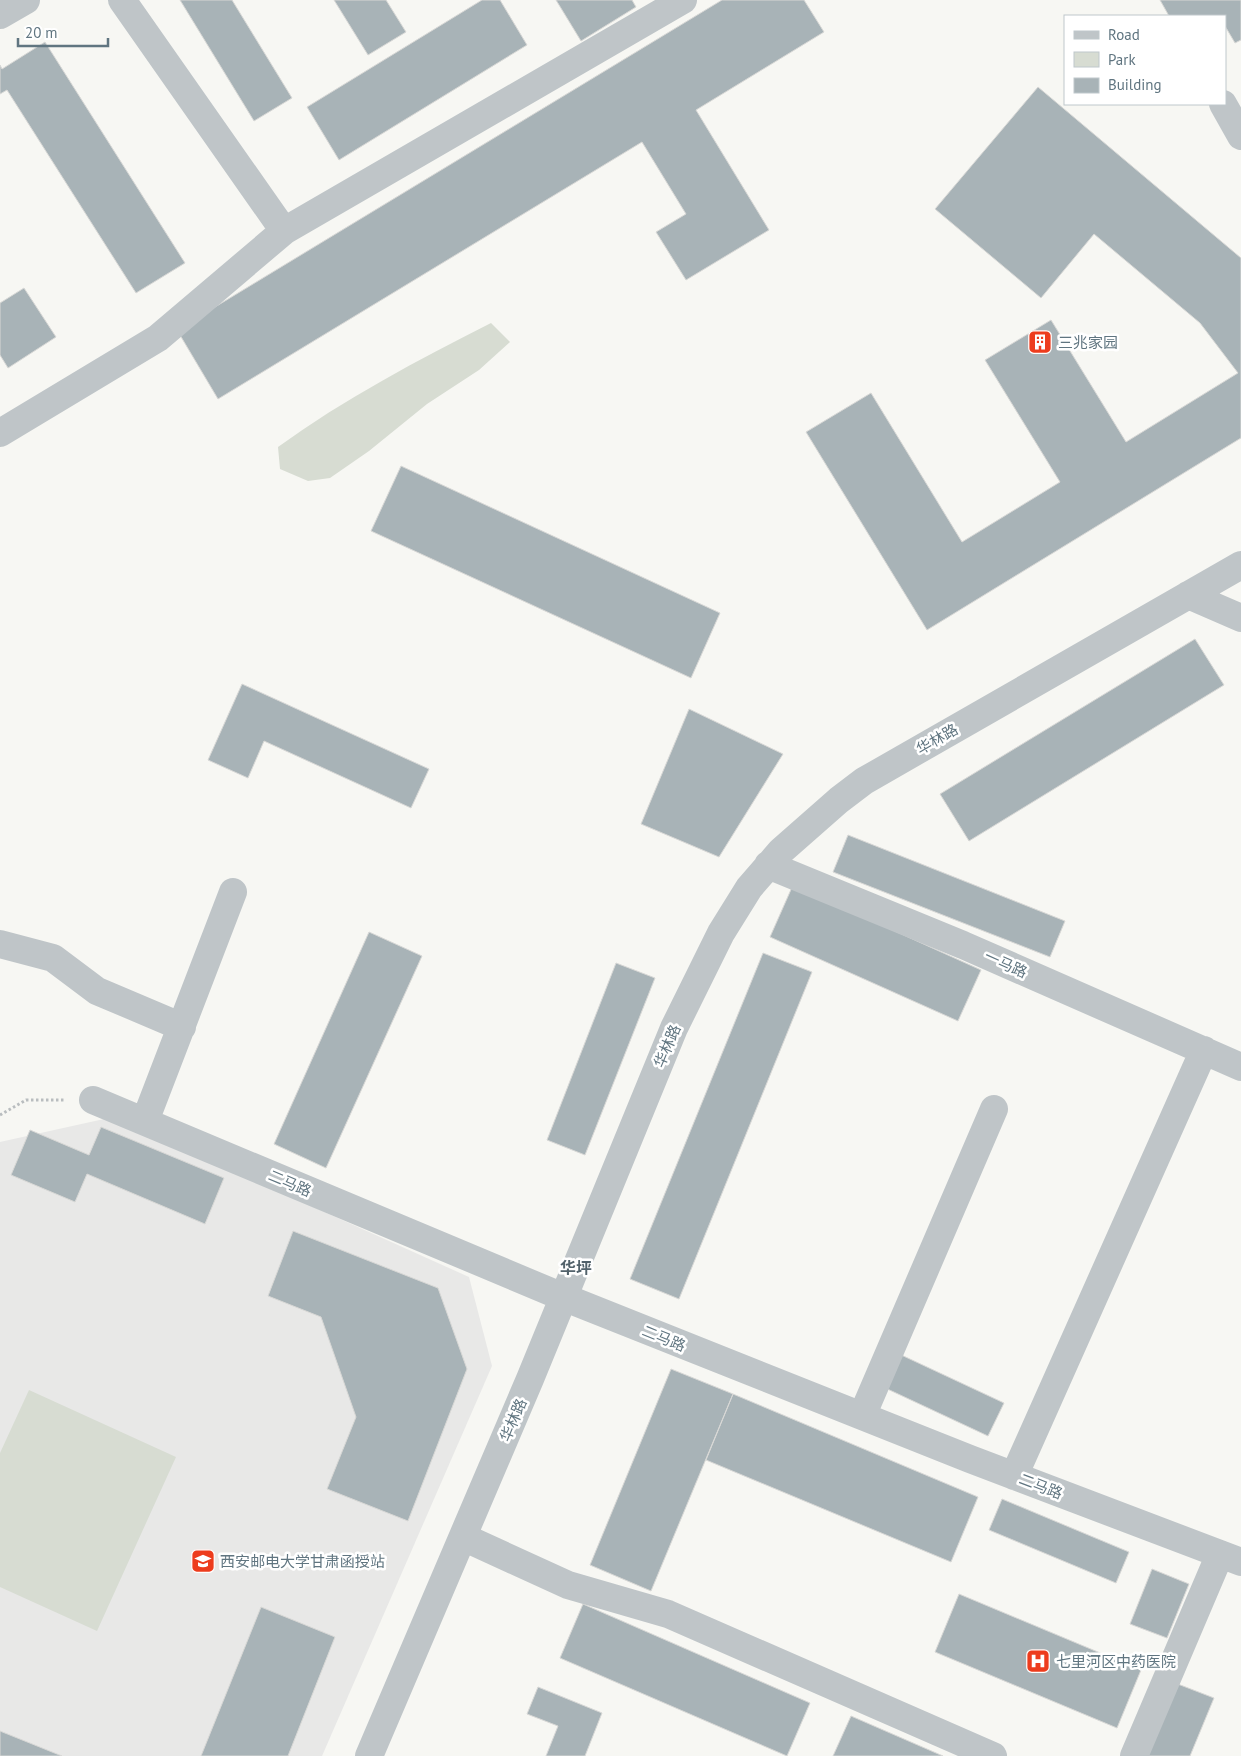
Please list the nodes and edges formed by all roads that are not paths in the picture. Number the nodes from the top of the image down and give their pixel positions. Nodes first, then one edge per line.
1 (26, 0) edge
2 (122, 0) edge
3 (684, 0) edge
4 (0, 15) edge
5 (1224, 105) edge
6 (1241, 136) edge
7 (284, 231) junction
8 (0, 433) edge
9 (1241, 565) edge
10 (1188, 595) junction
11 (1241, 618) edge
12 (768, 865) junction
13 (234, 892) dead end
14 (0, 944) edge
15 (182, 1026) junction
16 (1204, 1050) junction
17 (1241, 1067) edge
18 (93, 1100) road end
19 (994, 1109) dead end
20 (145, 1121) junction
21 (563, 1297) junction
22 (862, 1416) junction
23 (1014, 1476) junction
24 (463, 1537) junction
25 (1230, 1558) edge
26 (369, 1756) edge
27 (993, 1756) edge
28 (1134, 1756) edge

1 - 4 street
2 - 7 street
3 - 7 street
5 - 6 street
7 - 8 street
9 - 10 street, 华林路
10 - 11 street
10 - 12 street, 华林路
12 - 16 street, 一马路
12 - 21 street, 华林路
13 - 15 street
14 - 15 street
15 - 20 street
16 - 17 street, 一马路
16 - 23 street
18 - 20 street, 二马路
19 - 22 street
20 - 21 street, 二马路
21 - 22 street, 二马路
21 - 24 street, 华林路
22 - 23 street, 二马路
23 - 25 street, 二马路
24 - 26 street, 华林路
24 - 27 street
25 - 28 street

